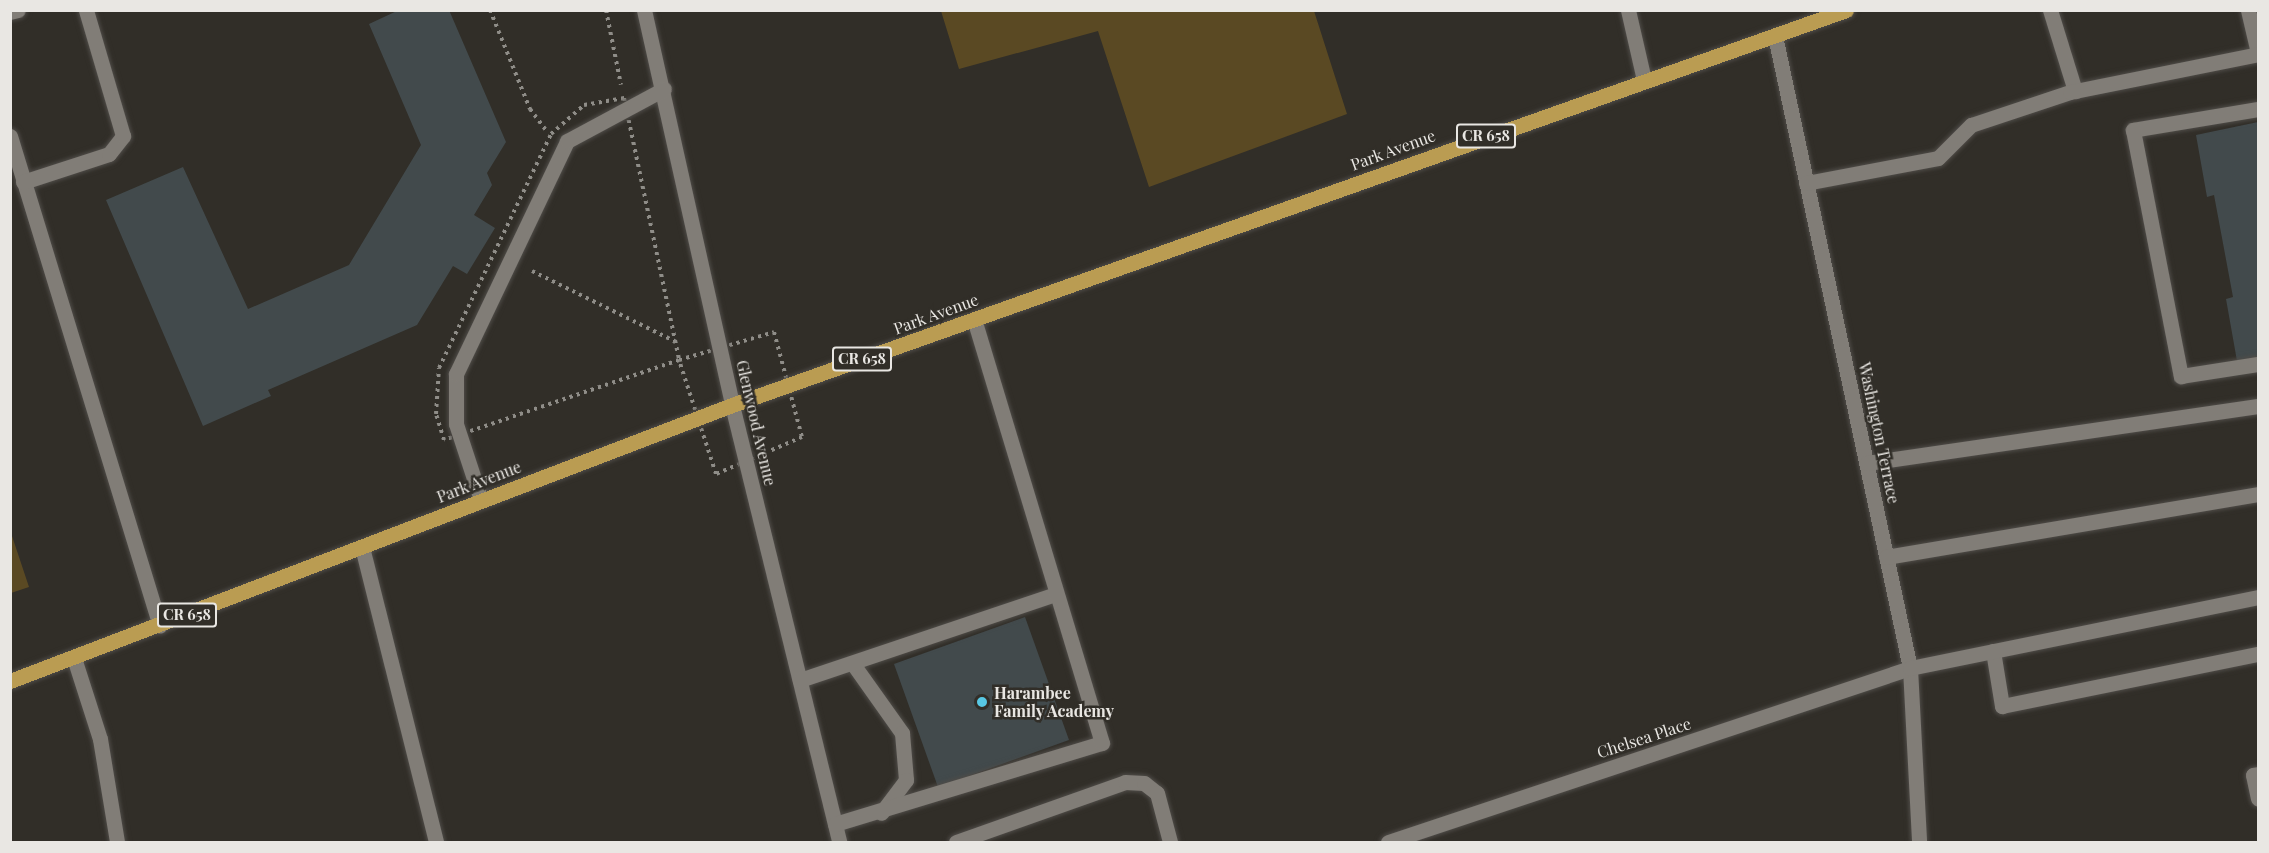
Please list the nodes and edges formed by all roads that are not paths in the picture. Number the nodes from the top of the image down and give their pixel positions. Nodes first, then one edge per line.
1 (18, 10) edge
2 (86, 10) edge
3 (644, 10) edge
4 (1628, 10) edge
5 (1846, 10) edge
6 (2050, 10) edge
7 (2248, 10) edge
8 (10, 12) edge
9 (1775, 36) junction
10 (2259, 53) edge
11 (1644, 80) junction
12 (664, 89) junction
13 (2075, 92) junction
14 (2259, 109) edge
15 (10, 136) edge
16 (23, 182) junction
17 (1806, 183) junction
18 (974, 320) junction
19 (2259, 364) edge
20 (732, 405) junction
21 (2259, 406) edge
22 (1867, 463) junction
23 (2259, 494) edge
24 (481, 500) junction
25 (362, 547) junction
26 (1887, 557) junction
27 (1056, 594) junction
28 (2259, 597) edge
29 (160, 626) junction
30 (1994, 651) junction
31 (2259, 654) edge
32 (74, 658) junction
33 (853, 664) junction
34 (1910, 668) junction
35 (800, 680) junction
36 (10, 681) edge
37 (2259, 774) edge
38 (2259, 798) edge
39 (881, 813) junction
40 (835, 824) junction
41 (436, 842) edge
42 (117, 843) edge
43 (839, 843) edge
44 (956, 843) edge
45 (1170, 843) edge
46 (1388, 843) edge
47 (1919, 843) edge

1 - 8 street
2 - 16 street
3 - 12 street, Glenwood Avenue
4 - 11 street
5 - 9 main road, Park Avenue / CR 658
6 - 13 street
7 - 10 street
9 - 11 main road, Park Avenue / CR 658
9 - 17 street, Washington Terrace
10 - 13 street
11 - 18 main road, Park Avenue / CR 658
12 - 20 street, Glenwood Avenue
12 - 24 street
13 - 17 street
14 - 19 street
15 - 16 street
16 - 29 street
17 - 22 street, Washington Terrace
18 - 20 main road, Park Avenue / CR 658
18 - 27 street
20 - 24 main road, Park Avenue / CR 658
20 - 35 street, Glenwood Avenue
21 - 22 street
22 - 26 street, Washington Terrace
23 - 26 street
24 - 25 main road, Park Avenue / CR 658
25 - 29 main road, Park Avenue / CR 658
25 - 41 street
26 - 34 street, Washington Terrace
27 - 33 street
27 - 39 street
28 - 30 street, Chelsea Place
29 - 32 main road, Park Avenue / CR 658
30 - 31 street
30 - 34 street, Chelsea Place
32 - 36 main road, Park Avenue / CR 658
32 - 42 street
33 - 35 street
33 - 39 street
34 - 46 street, Chelsea Place
34 - 47 street, Washington Terrace
35 - 40 street, Glenwood Avenue
37 - 38 street
39 - 40 street
40 - 43 street, Glenwood Avenue
44 - 45 street

